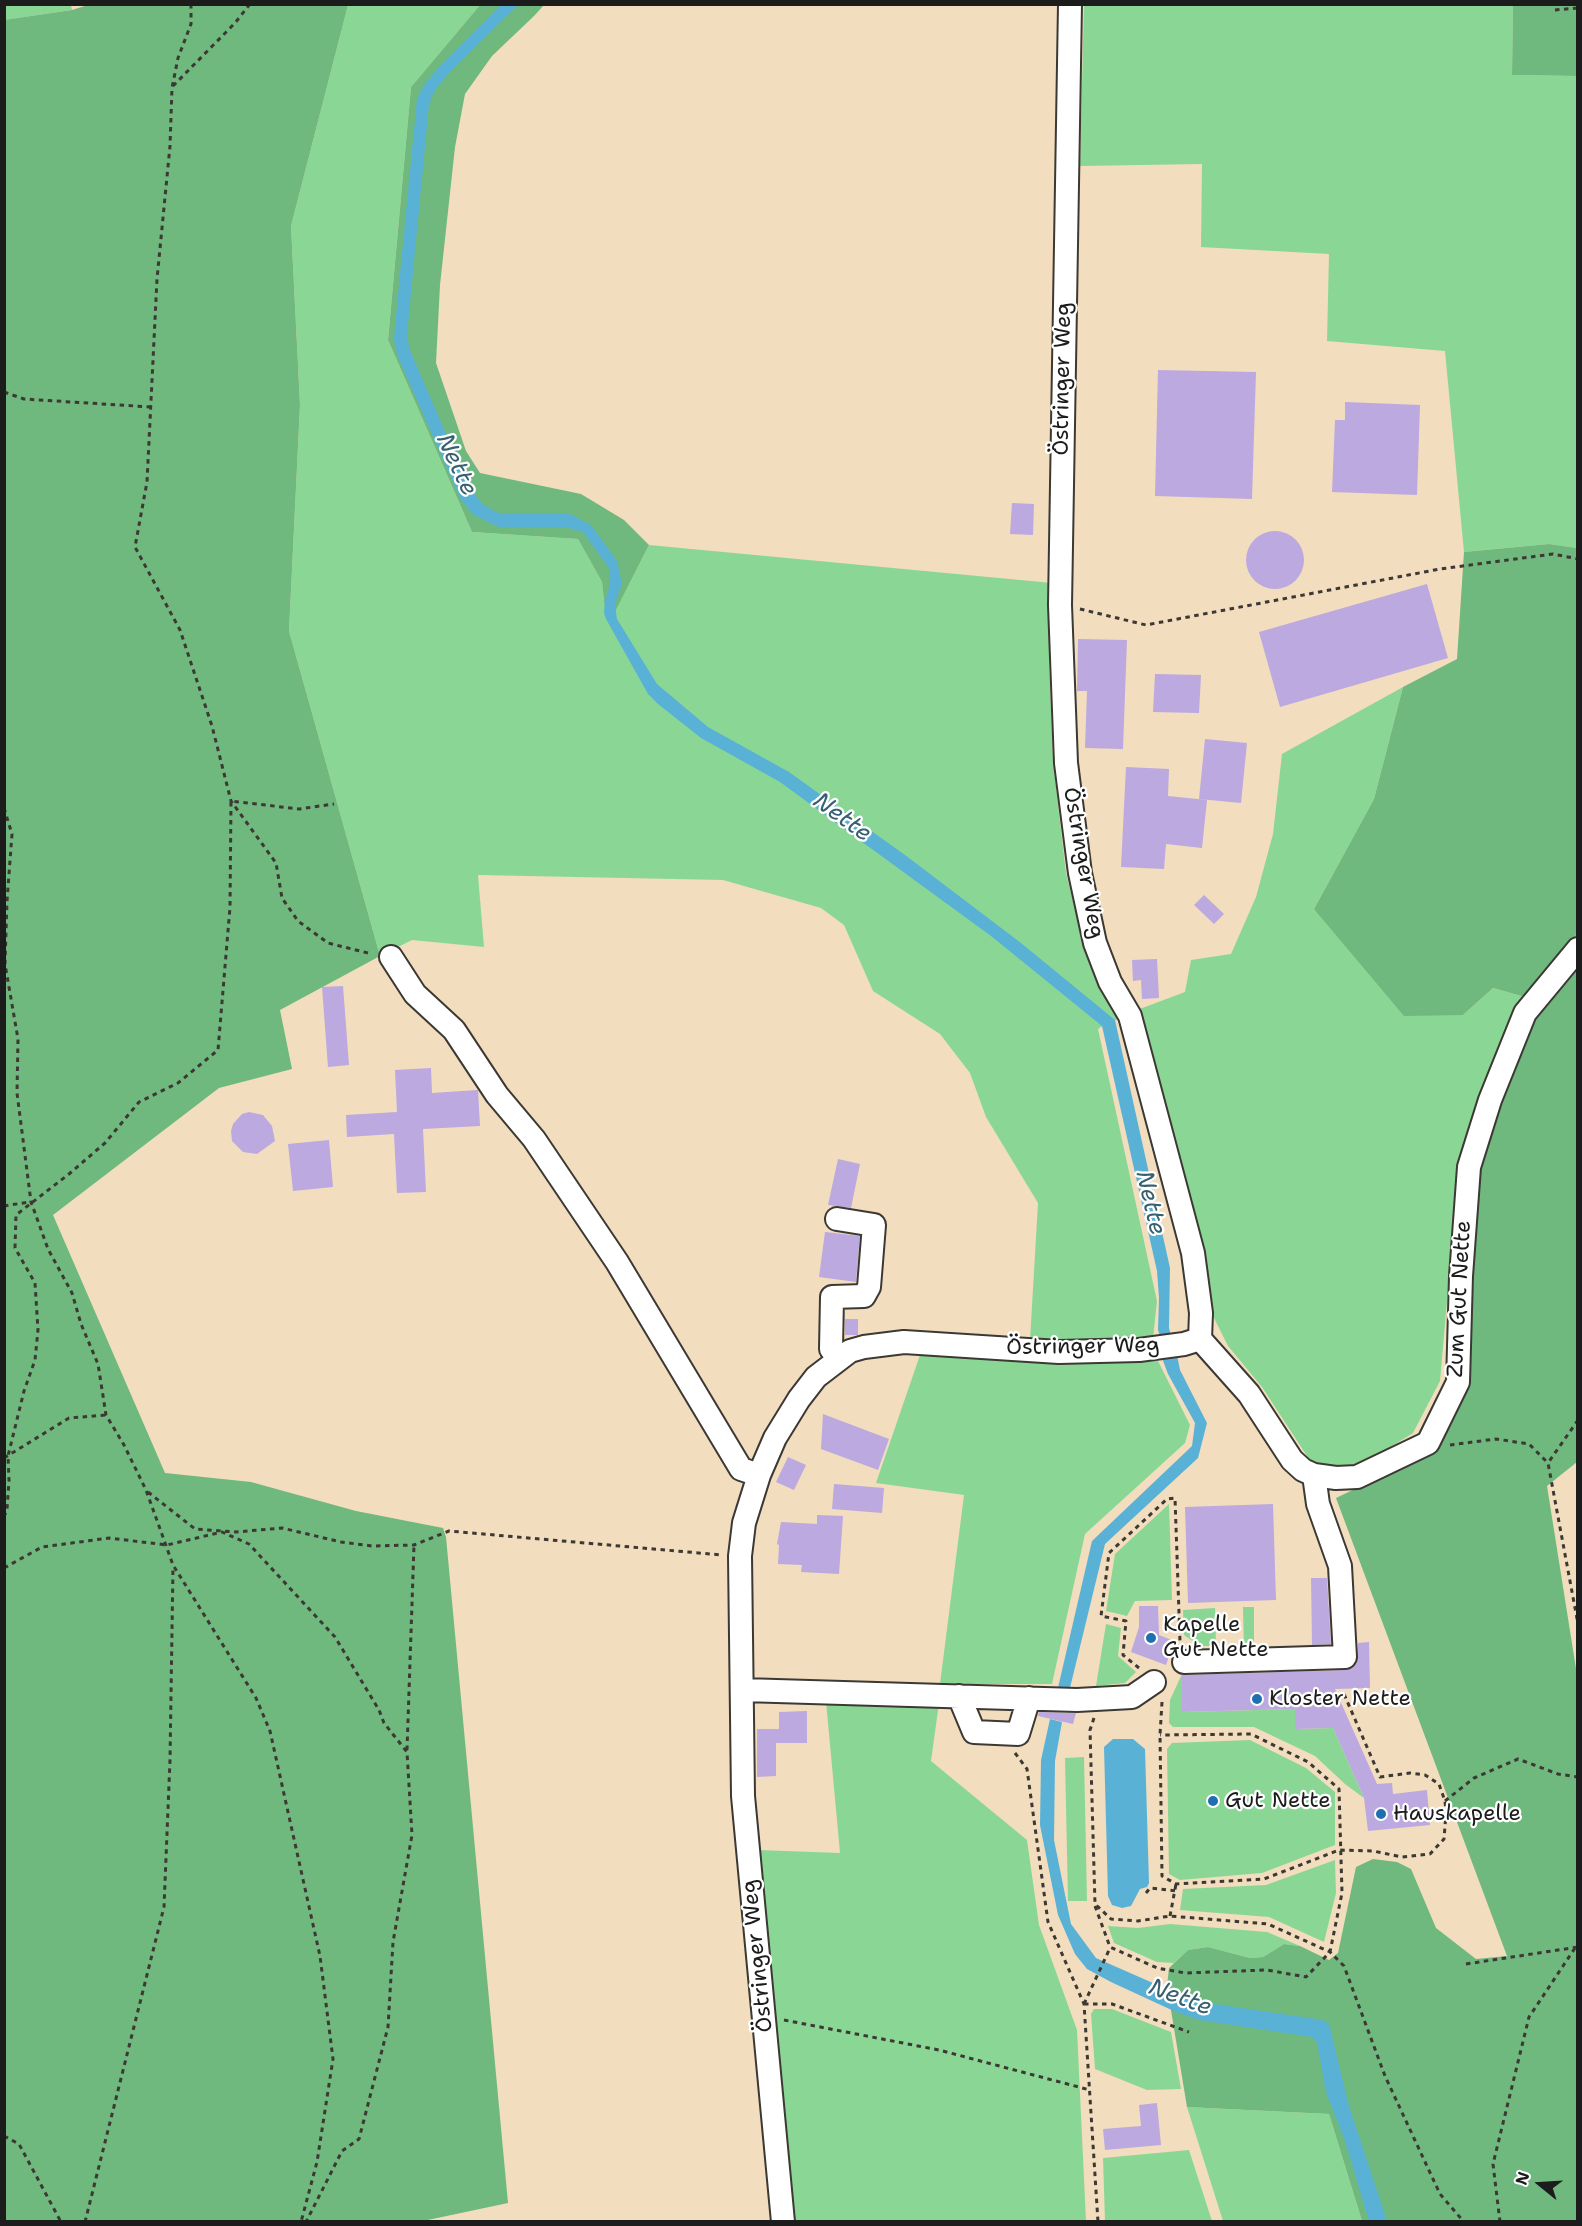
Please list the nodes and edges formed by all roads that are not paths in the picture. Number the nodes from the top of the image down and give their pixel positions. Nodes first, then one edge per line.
1 (1070, 4) edge
2 (1578, 949) edge
3 (391, 957) road end
4 (837, 1219) dead end
5 (1192, 1342) junction
6 (838, 1358) junction
7 (759, 1475) junction
8 (1314, 1475) junction
9 (1184, 1662) road end
10 (1154, 1682) road end
11 (743, 1690) junction
12 (958, 1696) junction
13 (1035, 1698) junction
14 (783, 2222) edge

1 - 5 street, Östringer Weg
2 - 8 street, Zum Gut Nette
3 - 7 street
4 - 6 street
5 - 6 street, Östringer Weg
5 - 8 street
6 - 7 street, Östringer Weg
7 - 11 street, Östringer Weg
8 - 9 street
10 - 13 street
11 - 12 street
11 - 14 street, Östringer Weg
12 - 13 street
12 - 13 street

